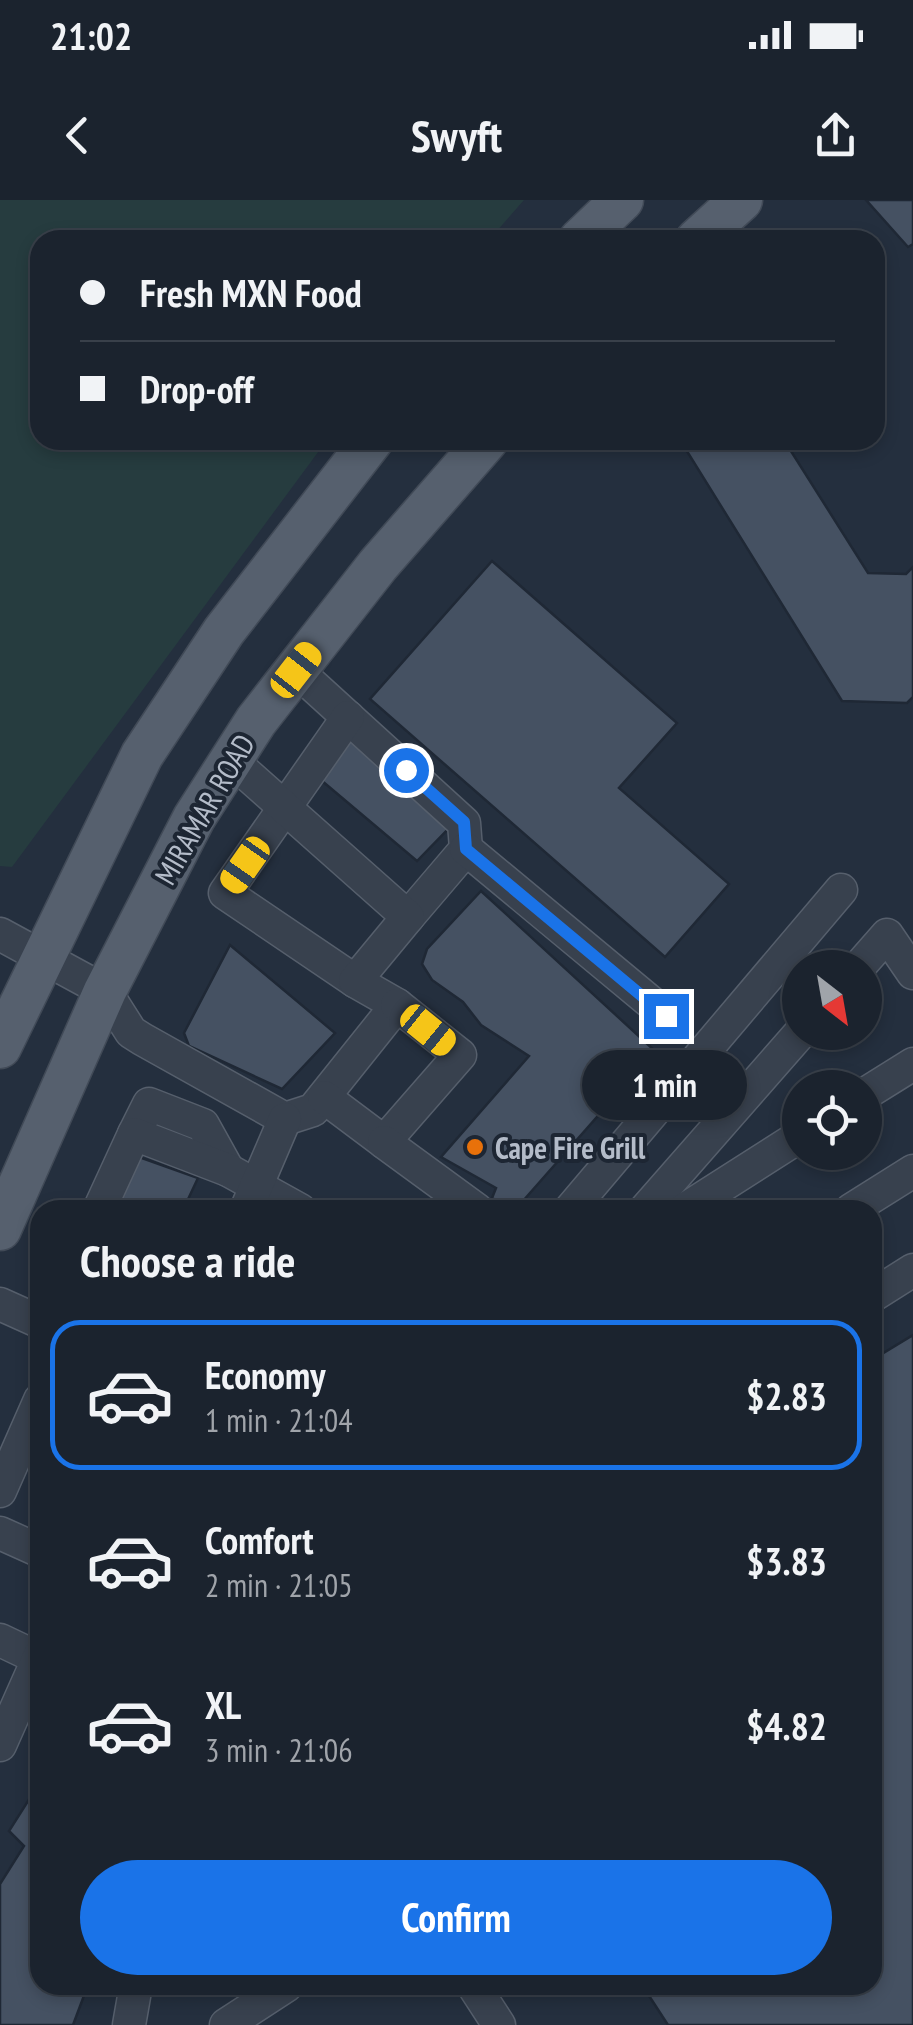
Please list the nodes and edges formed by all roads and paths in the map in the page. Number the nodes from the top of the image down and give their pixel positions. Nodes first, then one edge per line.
1 (622, 200) edge
2 (741, 200) edge
3 (590, 230) edge
4 (708, 230) edge
5 (364, 450) edge
6 (478, 450) edge
7 (296, 670) junction
8 (348, 717) junction
9 (231, 760) junction
10 (284, 809) junction
11 (466, 849) junction
12 (841, 890) dead end
13 (408, 917) junction
14 (0, 934) edge
15 (874, 950) edge
16 (42, 953) junction
17 (913, 973) edge
18 (355, 981) junction
19 (105, 991) junction
20 (397, 1005) junction
21 (666, 1016) dead end
22 (0, 1047) edge
23 (785, 1050) edge
24 (913, 1064) edge
25 (882, 1083) edge
26 (324, 1096) junction
27 (285, 1119) junction
28 (384, 1142) junction
29 (782, 1147) edge
30 (913, 1170) edge
31 (252, 1198) edge
32 (104, 1200) edge
33 (463, 1200) edge
34 (578, 1200) edge
35 (654, 1200) edge
36 (700, 1200) edge
37 (866, 1200) edge
38 (0, 1229) edge
39 (913, 1270) edge
40 (882, 1290) edge
41 (0, 1304) edge
42 (30, 1318) edge
43 (30, 1423) edge
44 (0, 1491) edge
45 (0, 1533) edge
46 (30, 1546) edge
47 (0, 1640) edge
48 (30, 1653) edge
49 (20, 1700) edge
50 (2, 1736) edge
51 (134, 1995) edge
52 (272, 1995) edge
53 (480, 1995) edge
54 (129, 2025) edge
55 (226, 2025) edge
56 (499, 2025) edge

1 - 3 main road
2 - 4 main road
5 - 16 main road
6 - 7 main road, MIRAMAR ROAD
7 - 8 street
7 - 9 main road, MIRAMAR ROAD
8 - 10 street
8 - 11 street
9 - 10 street
9 - 19 main road, MIRAMAR ROAD
10 - 13 street
10 - 18 street
11 - 13 street
11 - 21 street
12 - 34 street
13 - 18 street
14 - 16 street
15 - 17 street
16 - 19 street
16 - 22 main road
18 - 20 street
19 - 27 street
19 - 38 main road, MIRAMAR ROAD
20 - 26 street
20 - 28 street
23 - 35 street
24 - 25 street
26 - 27 street
26 - 28 street
27 - 31 street
28 - 33 street
29 - 36 street
30 - 37 street
31 - 32 street
39 - 40 street
41 - 42 street
43 - 44 street
45 - 46 street
47 - 48 street
49 - 50 street
51 - 54 street
52 - 55 street
53 - 56 street

